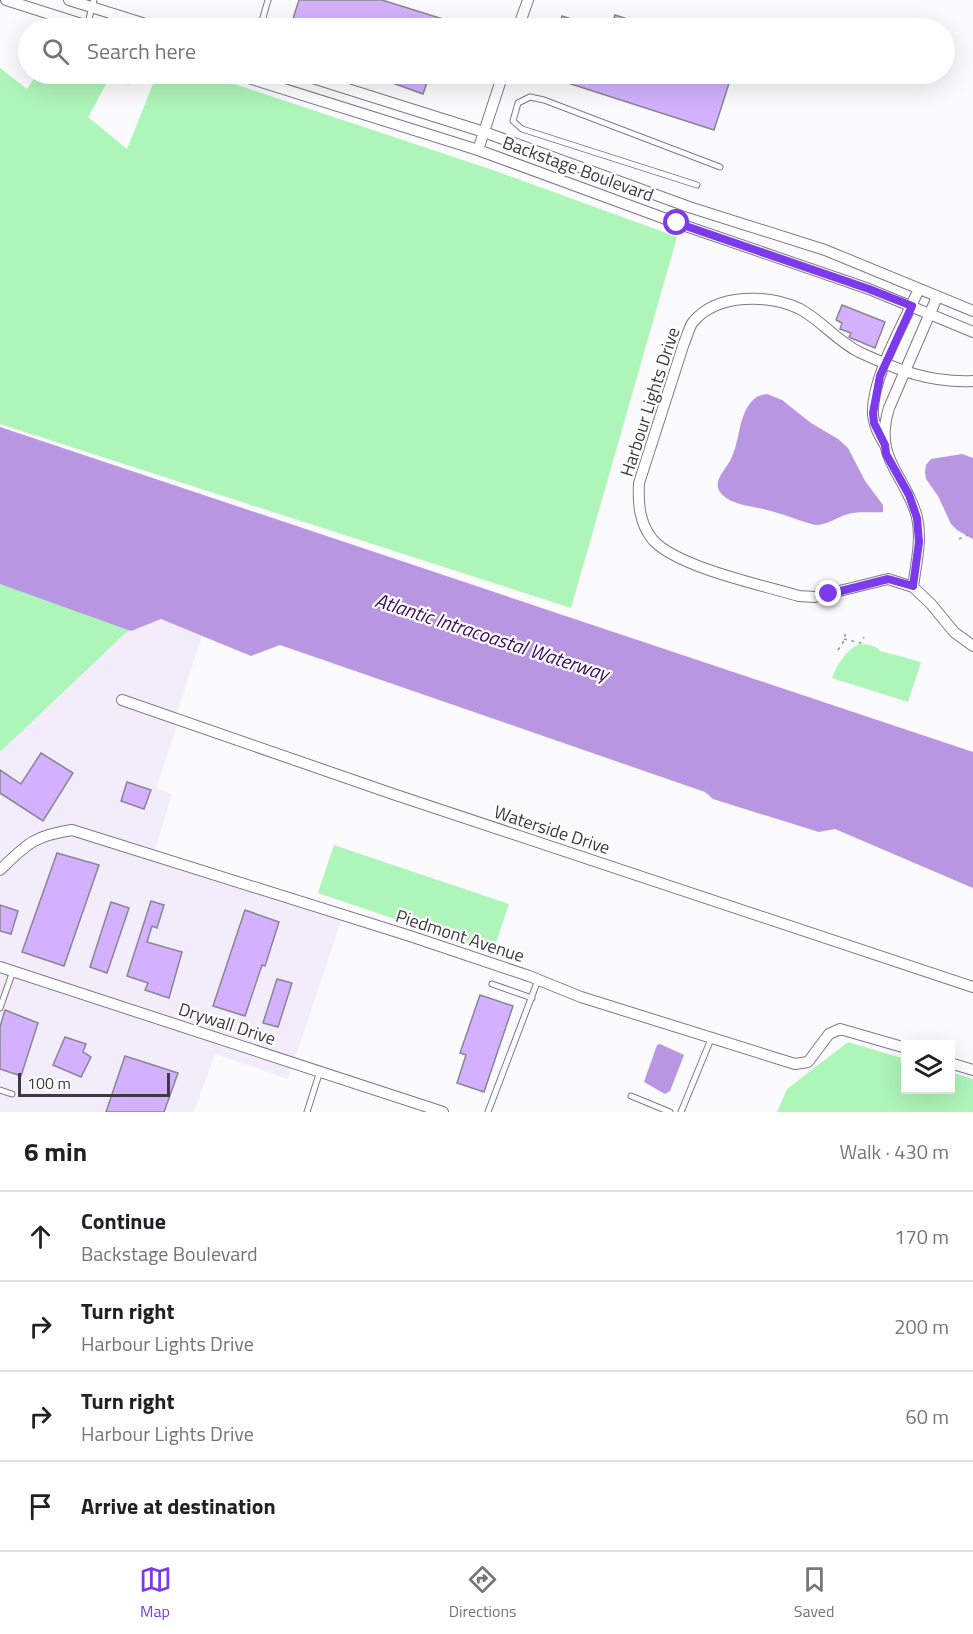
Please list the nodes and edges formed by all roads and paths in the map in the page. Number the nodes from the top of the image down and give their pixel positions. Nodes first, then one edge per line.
1 (6, 0) edge
2 (69, 0) edge
3 (268, 0) edge
4 (528, 0) edge
5 (93, 4) edge
6 (63, 18) edge
7 (131, 18) edge
8 (263, 18) edge
9 (522, 18) edge
10 (274, 84) edge
11 (332, 84) edge
12 (500, 84) edge
13 (484, 132) junction
14 (478, 150) junction
15 (720, 167) dead end
16 (697, 185) dead end
17 (919, 289) junction
18 (937, 297) junction
19 (912, 306) junction
20 (973, 311) edge
21 (929, 314) junction
22 (973, 332) edge
23 (885, 364) junction
24 (904, 371) junction
25 (973, 381) edge
26 (885, 445) junction
27 (973, 533) edge
28 (959, 538) dead end
29 (913, 586) junction
30 (846, 630) dead end
31 (864, 637) dead end
32 (844, 639) junction
33 (973, 646) edge
34 (838, 650) dead end
35 (122, 700) dead end
36 (0, 870) edge
37 (0, 967) edge
38 (13, 971) junction
39 (538, 980) junction
40 (492, 984) dead end
41 (973, 987) edge
42 (532, 998) junction
43 (0, 1008) edge
44 (712, 1038) junction
45 (901, 1047) edge
46 (955, 1064) edge
47 (973, 1070) edge
48 (320, 1071) junction
49 (0, 1090) edge
50 (12, 1094) dead end
51 (631, 1096) dead end
52 (307, 1112) edge
53 (443, 1112) edge
54 (489, 1112) edge
55 (670, 1112) edge
56 (681, 1112) edge

1 - 6 street
2 - 5 street
3 - 8 lane
4 - 9 street
5 - 7 street
10 - 14 street, Backstage Boulevard
11 - 13 street, Backstage Boulevard
12 - 13 street
13 - 14 street
13 - 17 street, Backstage Boulevard
14 - 19 street, Backstage Boulevard
15 - 16 lane
17 - 18 street, Backstage Boulevard
17 - 19 street
18 - 20 street, Backstage Boulevard
18 - 21 street
19 - 21 street, Backstage Boulevard
19 - 23 street
21 - 22 street, Backstage Boulevard
21 - 24 street
23 - 24 street, Harbour Lights Drive
23 - 26 street
23 - 29 street, Harbour Lights Drive
24 - 25 street, Harbour Lights Drive
24 - 26 street
26 - 29 street
27 - 28 path
29 - 33 street
30 - 32 path
31 - 32 path
32 - 34 path
35 - 41 street, Waterside Drive
36 - 39 street, Piedmont Avenue
37 - 38 street, Drywall Drive
38 - 43 lane
38 - 48 street, Drywall Drive
39 - 42 lane
39 - 44 street, Piedmont Avenue
40 - 42 lane
42 - 54 lane
44 - 45 street, Piedmont Avenue
44 - 56 lane
46 - 47 street
48 - 52 lane
48 - 53 street, Drywall Drive
49 - 50 lane
51 - 55 lane

